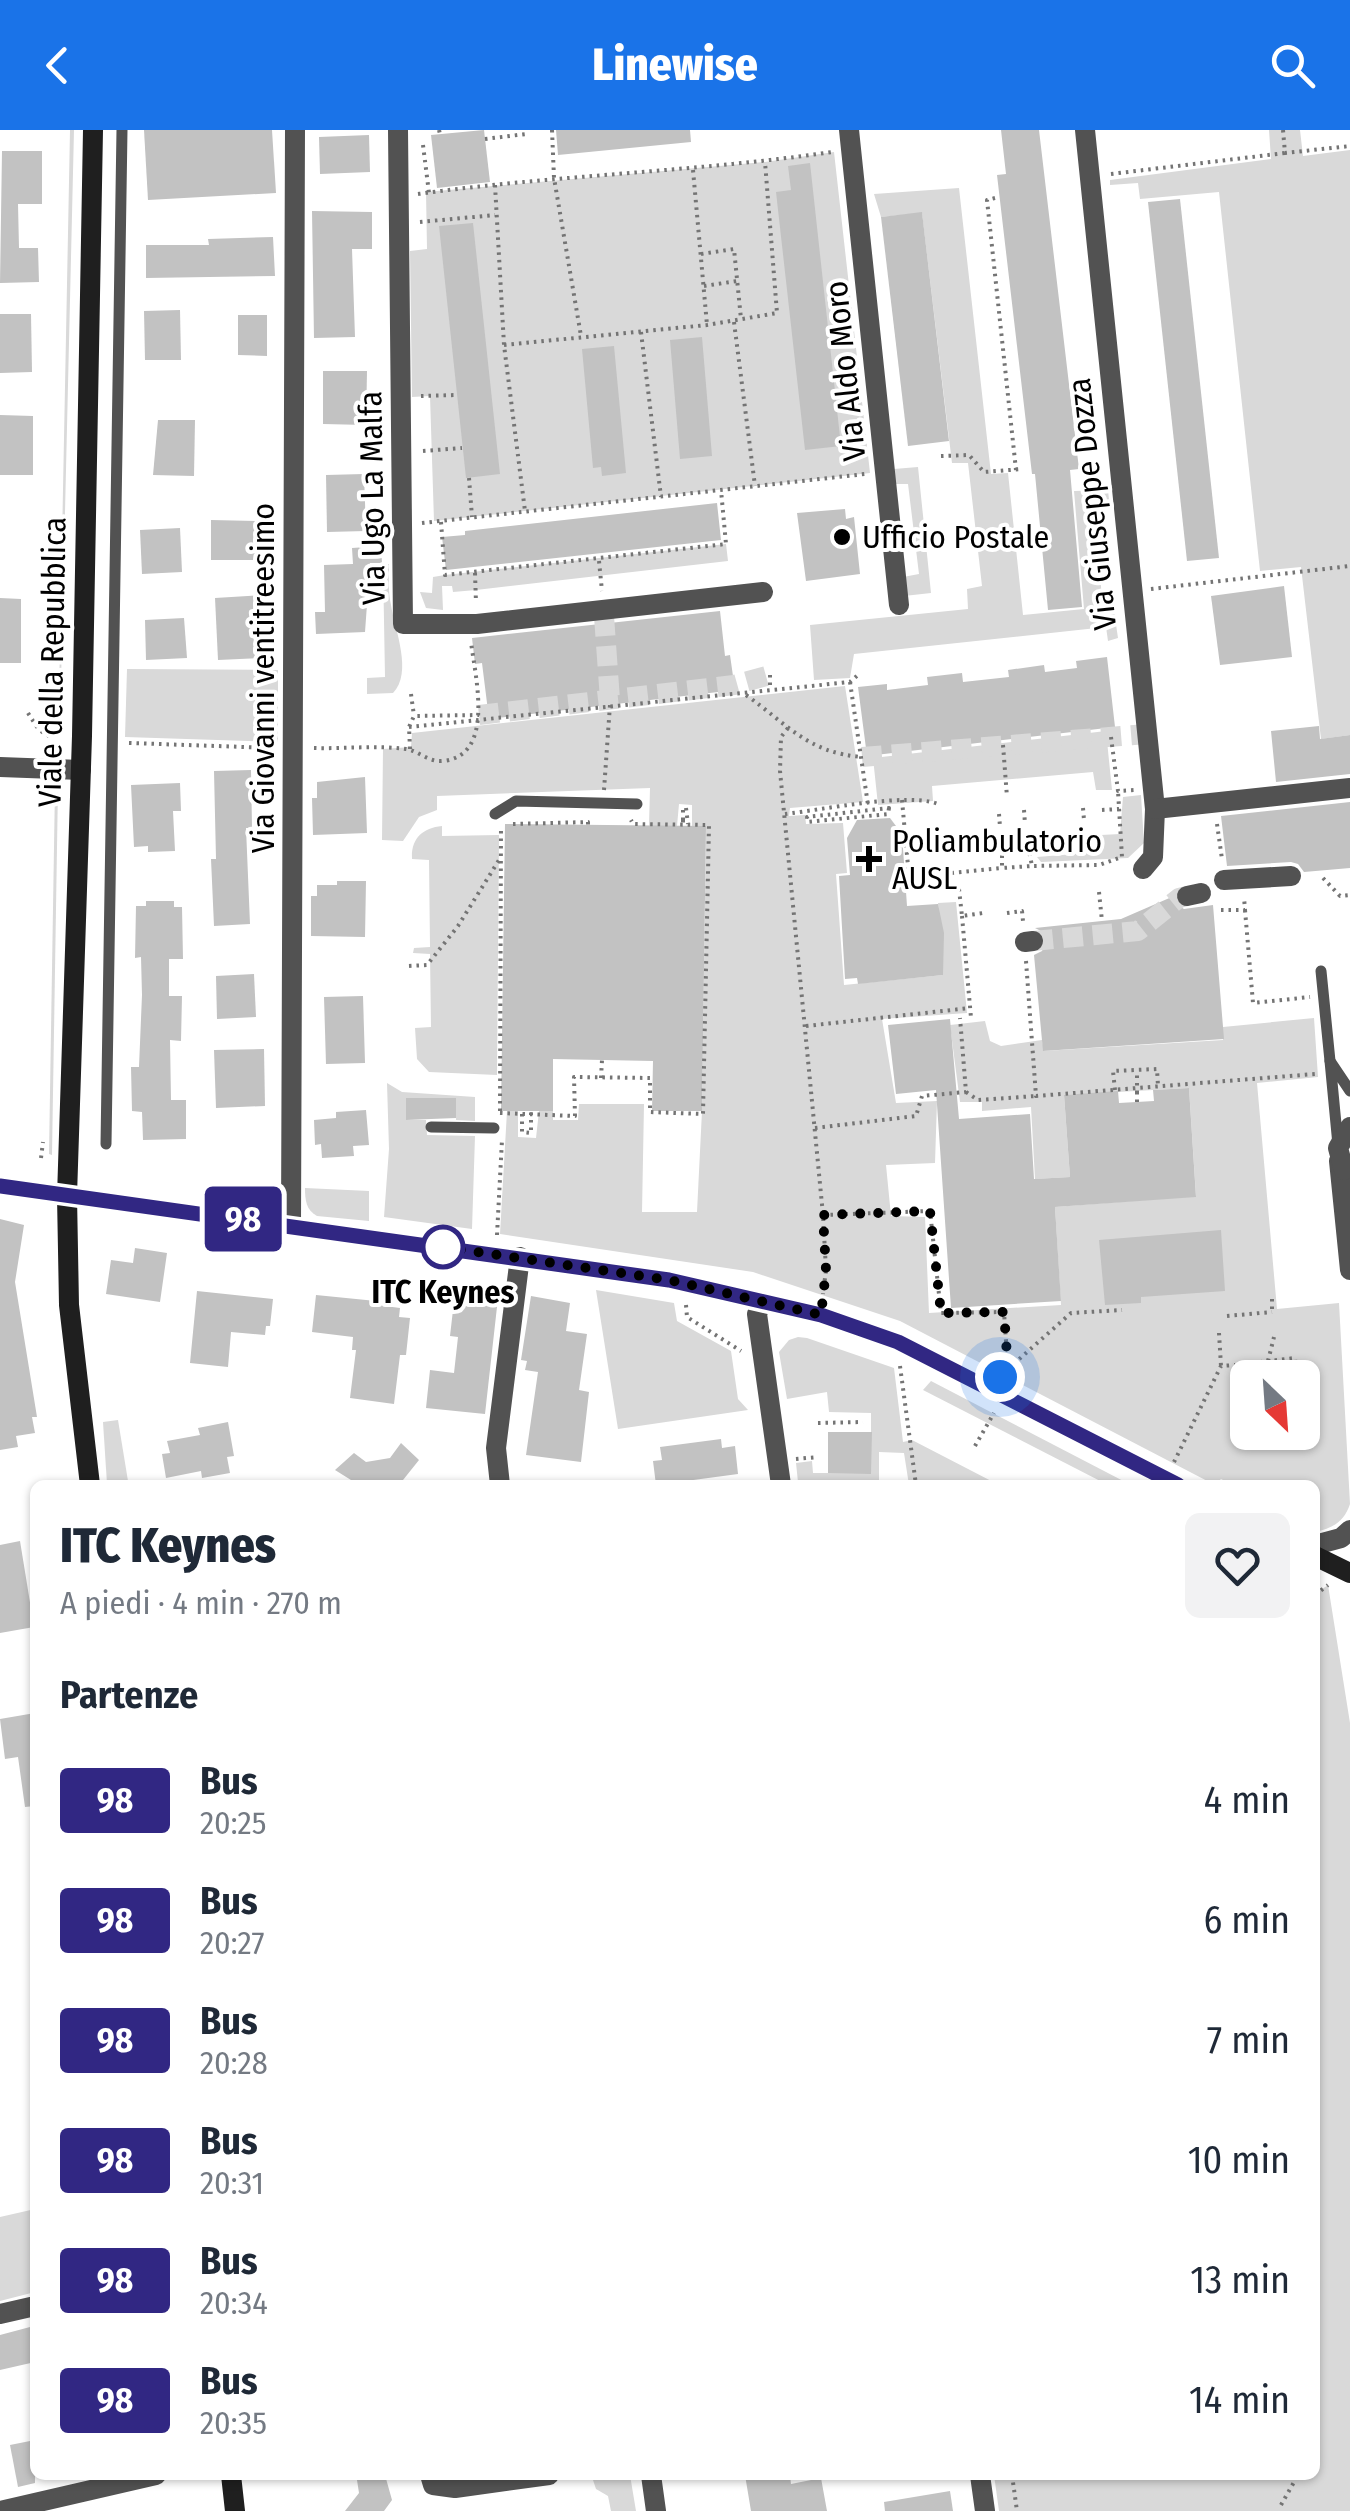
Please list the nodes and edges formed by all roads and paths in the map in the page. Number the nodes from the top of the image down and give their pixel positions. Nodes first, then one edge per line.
1 (93, 130) edge
2 (122, 130) edge
3 (295, 130) edge
4 (552, 130) edge
5 (1085, 130) edge
6 (1283, 130) edge
7 (526, 134) dead end
8 (404, 138) edge
9 (485, 139) dead end
10 (850, 140) edge
11 (432, 144) dead end
12 (423, 145) junction
13 (1350, 146) edge
14 (1285, 153) junction
15 (765, 162) junction
16 (693, 168) junction
17 (1103, 175) dead end
18 (554, 178) junction
19 (495, 185) junction
20 (429, 193) junction
21 (398, 196) junction
22 (995, 198) dead end
23 (496, 215) junction
24 (410, 222) dead end
25 (700, 254) junction
26 (737, 281) junction
27 (704, 286) junction
28 (741, 319) junction
29 (734, 320) junction
30 (707, 325) junction
31 (641, 331) junction
32 (580, 336) junction
33 (504, 345) junction
34 (457, 396) dead end
35 (412, 397) dead end
36 (462, 448) dead end
37 (413, 452) dead end
38 (941, 456) dead end
39 (886, 472) junction
40 (469, 478) dead end
41 (755, 486) junction
42 (721, 490) junction
43 (661, 496) junction
44 (524, 511) junction
45 (472, 517) junction
46 (440, 520) junction
47 (402, 525) junction
48 (598, 560) junction
49 (1350, 566) edge
50 (475, 574) junction
51 (1145, 590) dead end
52 (763, 592) dead end
53 (602, 596) dead end
54 (899, 605) dead end
55 (476, 608) dead end
56 (470, 632) dead end
57 (859, 674) dead end
58 (770, 676) dead end
59 (850, 682) junction
60 (770, 689) junction
61 (743, 693) junction
62 (411, 694) dead end
63 (609, 706) junction
64 (28, 713) dead end
65 (414, 716) junction
66 (479, 718) junction
67 (409, 727) junction
68 (788, 728) junction
69 (49, 736) dead end
70 (111, 736) junction
71 (1111, 736) dead end
72 (1003, 745) dead end
73 (280, 748) dead end
74 (302, 748) dead end
75 (410, 749) junction
76 (862, 757) junction
77 (0, 767) edge
78 (81, 770) junction
79 (1350, 788) edge
80 (1140, 790) dead end
81 (1118, 791) junction
82 (1007, 797) dead end
83 (902, 800) junction
84 (604, 802) junction
85 (637, 804) dead end
86 (938, 804) dead end
87 (1083, 808) dead end
88 (1119, 809) junction
89 (1155, 809) junction
90 (1024, 810) dead end
91 (1102, 810) dead end
92 (870, 812) junction
93 (495, 814) dead end
94 (785, 814) junction
95 (999, 814) dead end
96 (1216, 816) dead end
97 (630, 818) dead end
98 (1084, 820) dead end
99 (1025, 824) dead end
100 (588, 825) dead end
101 (1000, 827) dead end
102 (1028, 846) dead end
103 (1002, 848) dead end
104 (501, 856) junction
105 (1032, 866) junction
106 (1002, 868) junction
107 (1143, 869) dead end
108 (1291, 876) dead end
109 (1324, 878) dead end
110 (1234, 884) junction
111 (959, 888) dead end
112 (1099, 892) dead end
113 (1350, 895) edge
114 (1221, 910) dead end
115 (1245, 910) junction
116 (983, 913) dead end
117 (962, 916) junction
118 (1102, 921) dead end
119 (1029, 941) dead end
120 (409, 966) dead end
121 (1321, 971) dead end
122 (1312, 997) dead end
123 (970, 1008) junction
124 (960, 1018) dead end
125 (971, 1018) dead end
126 (806, 1026) junction
127 (602, 1060) dead end
128 (1330, 1061) junction
129 (1137, 1071) junction
130 (1318, 1073) dead end
131 (601, 1078) junction
132 (1158, 1086) junction
133 (1115, 1090) junction
134 (1350, 1091) edge
135 (966, 1092) junction
136 (1036, 1096) junction
137 (1136, 1102) dead end
138 (531, 1112) junction
139 (522, 1114) junction
140 (432, 1127) dead end
141 (1350, 1127) edge
142 (816, 1128) junction
143 (498, 1132) joint
144 (43, 1142) dead end
145 (106, 1144) dead end
146 (41, 1158) dead end
147 (1342, 1162) edge
148 (0, 1186) edge
149 (67, 1196) junction
150 (823, 1215) junction
151 (291, 1225) junction
152 (496, 1240) dead end
153 (520, 1257) junction
154 (1350, 1270) edge
155 (1272, 1299) dead end
156 (686, 1300) dead end
157 (762, 1300) junction
158 (1122, 1310) dead end
159 (821, 1315) junction
160 (1228, 1316) dead end
161 (1220, 1333) dead end
162 (1274, 1337) dead end
163 (744, 1352) dead end
164 (1268, 1360) edge
165 (900, 1362) dead end
166 (1230, 1365) edge
167 (1221, 1366) junction
168 (1008, 1370) junction
169 (1000, 1377) dead end
170 (997, 1409) dead end
171 (864, 1422) dead end
172 (818, 1423) dead end
173 (975, 1446) dead end
174 (818, 1457) dead end
175 (791, 1459) dead end
176 (1175, 1476) edge
177 (89, 1480) edge
178 (499, 1480) edge
179 (780, 1480) edge
180 (915, 1480) edge
181 (1350, 1530) edge
182 (1320, 1544) edge
183 (1320, 1558) edge
184 (1350, 1573) edge
185 (1328, 1585) dead end
186 (1320, 1592) edge
187 (30, 2307) edge
188 (0, 2314) edge
189 (134, 2480) edge
190 (231, 2480) edge
191 (432, 2480) edge
192 (513, 2480) edge
193 (652, 2480) edge
194 (981, 2480) edge
195 (1013, 2480) edge
196 (1295, 2480) edge
197 (1281, 2505) dead end
198 (236, 2508) edge
199 (0, 2511) edge
200 (656, 2511) edge
201 (986, 2511) edge
202 (1017, 2511) edge

1 - 78 street, Viale della Repubblica
2 - 70 lane, Viale della Repubblica
3 - 151 street, Via Giovanni ventitreesimo
4 - 18 path
5 - 89 street, Via Giuseppe Dozza
6 - 14 path
7 - 9 path
8 - 12 path
8 - 21 street, Via Ugo La Malfa
10 - 15 path
10 - 39 street, Via Aldo Moro
11 - 12 path
12 - 20 path
13 - 14 path
14 - 17 path
15 - 16 path
15 - 28 path
16 - 18 path
16 - 25 path
18 - 19 path
18 - 32 path
19 - 20 path
19 - 23 path
20 - 21 path
21 - 47 street, Via Ugo La Malfa
22 - 38 path
23 - 24 path
23 - 33 path
25 - 26 path
25 - 27 path
26 - 27 path
26 - 28 path
27 - 30 path
28 - 29 path
29 - 30 path
29 - 41 path
30 - 31 path
31 - 32 path
31 - 43 path
32 - 33 path
33 - 44 path
34 - 35 path
36 - 37 path
39 - 41 path
39 - 54 street, Via Aldo Moro
40 - 45 path
41 - 42 path
42 - 43 path
42 - 48 path
43 - 44 path
44 - 45 path
45 - 46 path
46 - 47 path
46 - 50 path
47 - 52 street, Via Ugo La Malfa
48 - 50 path
48 - 53 path
49 - 51 path
50 - 55 path
56 - 66 path
57 - 59 path
58 - 60 path
59 - 60 path
59 - 76 path
60 - 61 path
61 - 63 path
61 - 68 path
62 - 65 path
63 - 66 path
63 - 84 path
64 - 69 path
65 - 66 path
65 - 67 path
66 - 67 path
66 - 75 path
67 - 75 path
68 - 76 path
68 - 94 path
70 - 73 path
70 - 145 lane, Viale della Repubblica
71 - 81 path
72 - 82 path
74 - 75 path
76 - 92 path
77 - 78 street
78 - 149 street, Viale della Repubblica
79 - 89 street
80 - 81 path
81 - 88 path
83 - 86 path
83 - 92 path
83 - 106 path
84 - 85 lane
84 - 93 lane
87 - 98 path
88 - 91 path
88 - 105 path
89 - 107 street, Via Giuseppe Dozza
90 - 99 path
92 - 92 path
92 - 94 path
94 - 126 path
95 - 101 path
96 - 110 path
97 - 131 path
100 - 104 path
102 - 105 path
103 - 106 path
104 - 120 path
104 - 139 path
105 - 106 path
108 - 110 street
109 - 113 path
110 - 115 path
111 - 117 path
112 - 118 path
114 - 115 path
115 - 122 path
116 - 117 path
117 - 123 path
119 - 136 path
121 - 128 lane
123 - 125 path
123 - 126 path
124 - 135 path
126 - 142 path
127 - 131 path
128 - 134 lane
128 - 147 lane
129 - 132 path
129 - 133 path
129 - 137 path, bridge
130 - 132 path
131 - 138 path
132 - 133 path
133 - 136 path
135 - 136 path
135 - 142 path
138 - 139 path
138 - 139 path
140 - 143 lane
141 - 147 street
142 - 150 path
143 - 152 path
144 - 146 path
147 - 154 street
148 - 149 street
149 - 151 street
149 - 177 street, Viale della Repubblica
150 - 159 path
150 - 168 path
151 - 153 street
153 - 157 street
153 - 178 street
155 - 160 path
156 - 163 path
157 - 159 street
157 - 179 street
158 - 168 path
159 - 176 street
161 - 167 path
162 - 164 path
165 - 180 path
166 - 167 path
167 - 176 path
168 - 169 path
170 - 173 path
171 - 172 path
174 - 175 path
181 - 182 street
183 - 184 street
185 - 186 path
187 - 188 street
189 - 199 street
190 - 198 street
191 - 192 street
193 - 200 street
194 - 201 street
195 - 202 path
196 - 197 path

